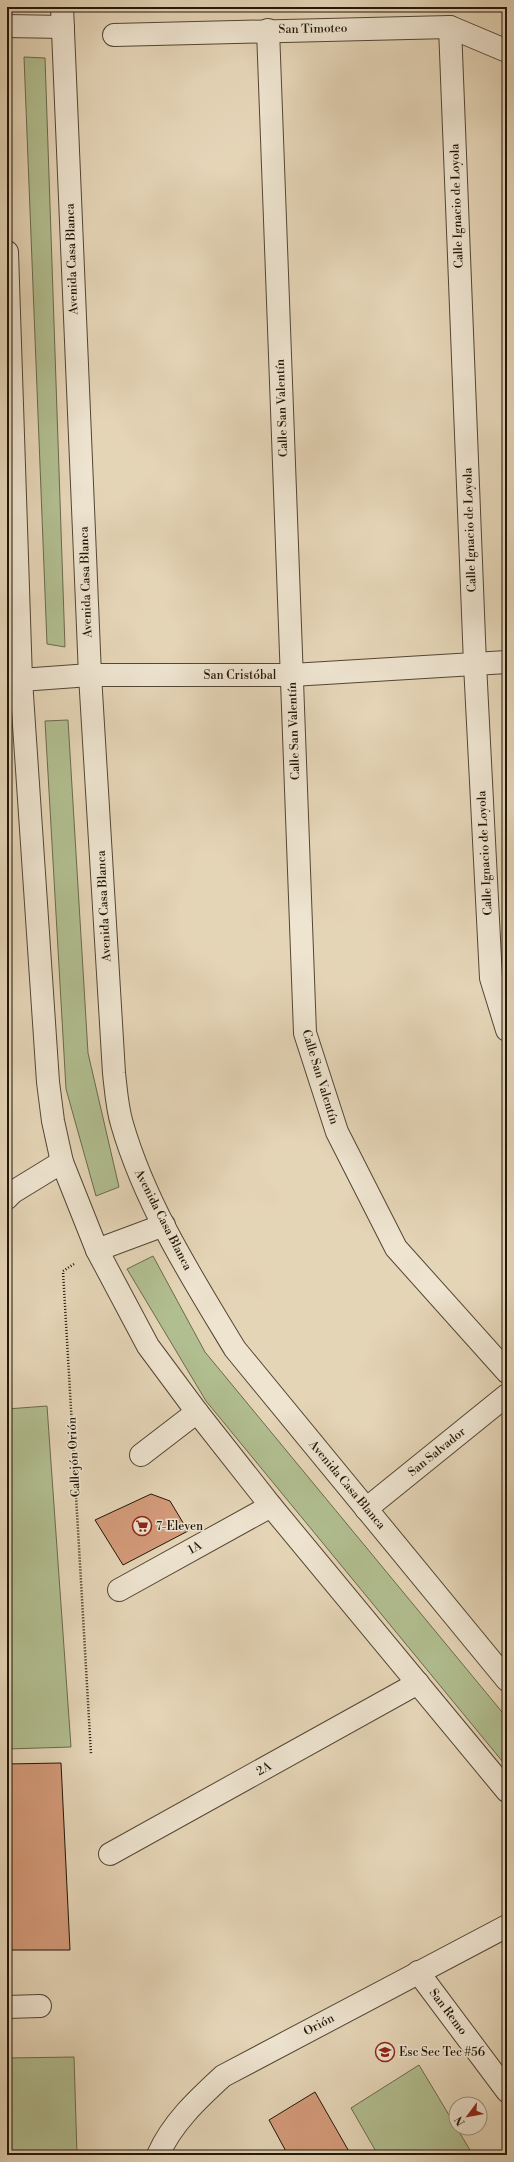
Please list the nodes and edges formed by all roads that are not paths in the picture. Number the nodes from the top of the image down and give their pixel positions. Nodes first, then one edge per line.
1 (62, 17) edge
2 (7, 26) edge
3 (450, 27) junction
4 (268, 30) junction
5 (114, 35) dead end
6 (507, 51) edge
7 (7, 252) edge
8 (507, 662) edge
9 (475, 664) junction
10 (90, 675) junction
11 (292, 676) junction
12 (14, 679) edge
13 (507, 1030) edge
14 (62, 1162) junction
15 (7, 1198) edge
16 (164, 1226) junction
17 (97, 1250) junction
18 (507, 1372) edge
19 (507, 1395) edge
20 (197, 1412) junction
21 (141, 1455) dead end
22 (271, 1506) junction
23 (366, 1509) junction
24 (119, 1590) dead end
25 (507, 1680) edge
26 (418, 1683) junction
27 (507, 1791) edge
28 (110, 1854) dead end
29 (507, 1926) edge
30 (418, 1972) junction
31 (40, 2006) dead end
32 (7, 2007) edge
33 (507, 2091) edge
34 (158, 2155) edge

1 - 2 street
1 - 10 street, Avenida Casa Blanca
3 - 4 street, San Timoteo
3 - 6 street, San Timoteo
3 - 9 street, Calle Ignacio de Loyola
4 - 5 street, San Timoteo
4 - 11 street, Calle San Valentín
7 - 12 street
8 - 9 street, San Cristóbal
9 - 11 street, San Cristóbal
9 - 13 street, Calle Ignacio de Loyola
10 - 11 street, San Cristóbal
10 - 12 street, San Cristóbal
10 - 16 street, Avenida Casa Blanca
11 - 18 street, Calle San Valentín
12 - 14 street
14 - 15 street
14 - 17 street
16 - 17 street
16 - 23 street, Avenida Casa Blanca
17 - 20 street
19 - 23 street, San Salvador
20 - 21 street
20 - 22 street
22 - 24 street, 1A
22 - 26 street
23 - 25 street, Avenida Casa Blanca
26 - 27 street
26 - 28 street, 2A
29 - 30 street, Orión
30 - 33 street, San Remo
30 - 34 street, Orión
31 - 32 street

